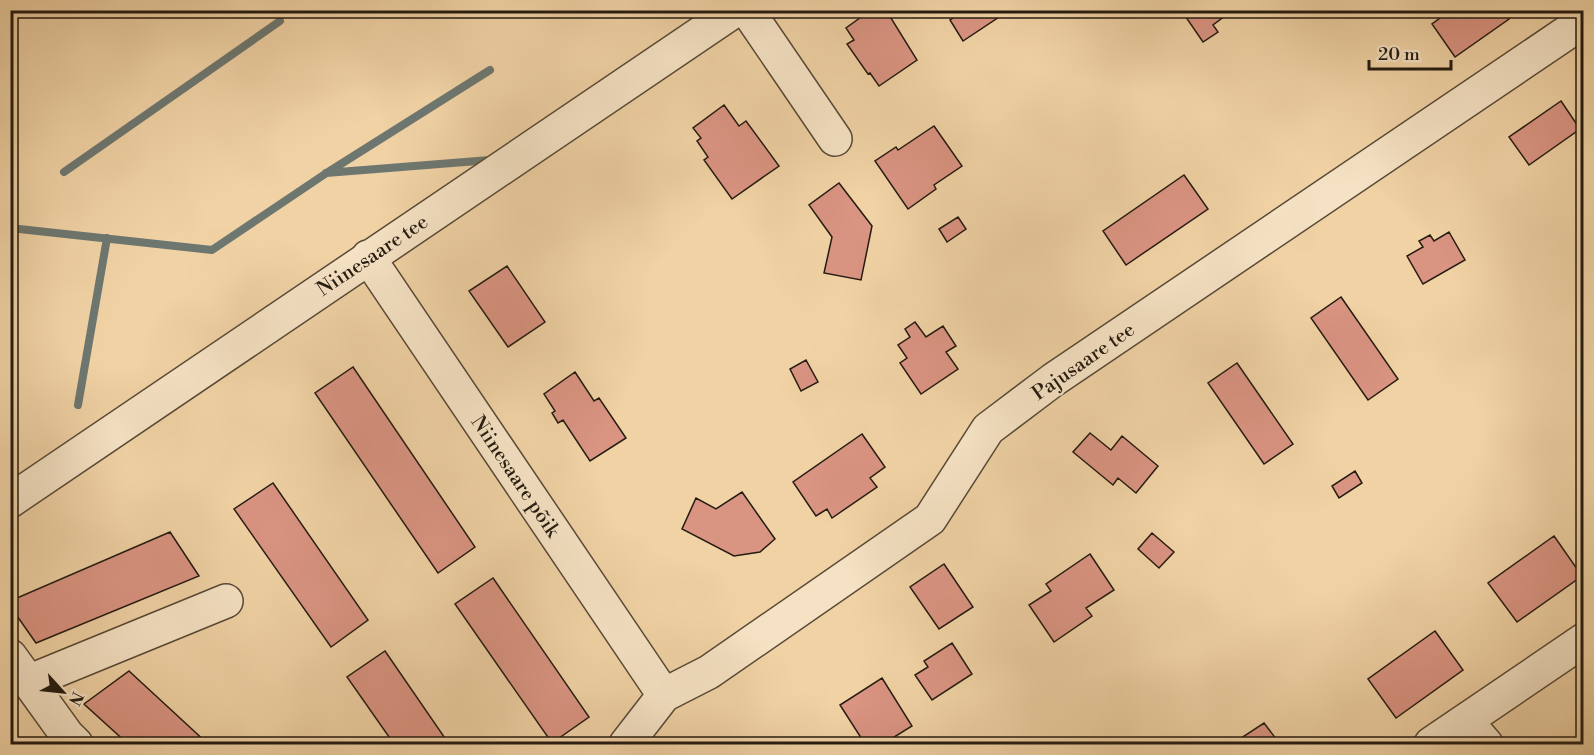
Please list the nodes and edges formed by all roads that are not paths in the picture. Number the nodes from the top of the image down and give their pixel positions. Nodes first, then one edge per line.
1 (735, 10) edge
2 (747, 10) edge
3 (1584, 21) edge
4 (835, 139) dead end
5 (368, 257) junction
6 (10, 501) edge
7 (226, 601) dead end
8 (1584, 640) edge
9 (19, 669) edge
10 (664, 695) junction
11 (1476, 733) edge
12 (76, 744) edge
13 (626, 744) edge
14 (1431, 744) edge

1 - 5 street, Niinesaare tee
2 - 4 street
3 - 10 street, Pajusaare tee
5 - 6 street, Niinesaare tee
5 - 10 street, Niinesaare põik
7 - 9 street
8 - 11 street
9 - 12 street
10 - 13 street, Pajusaare tee
11 - 14 street

